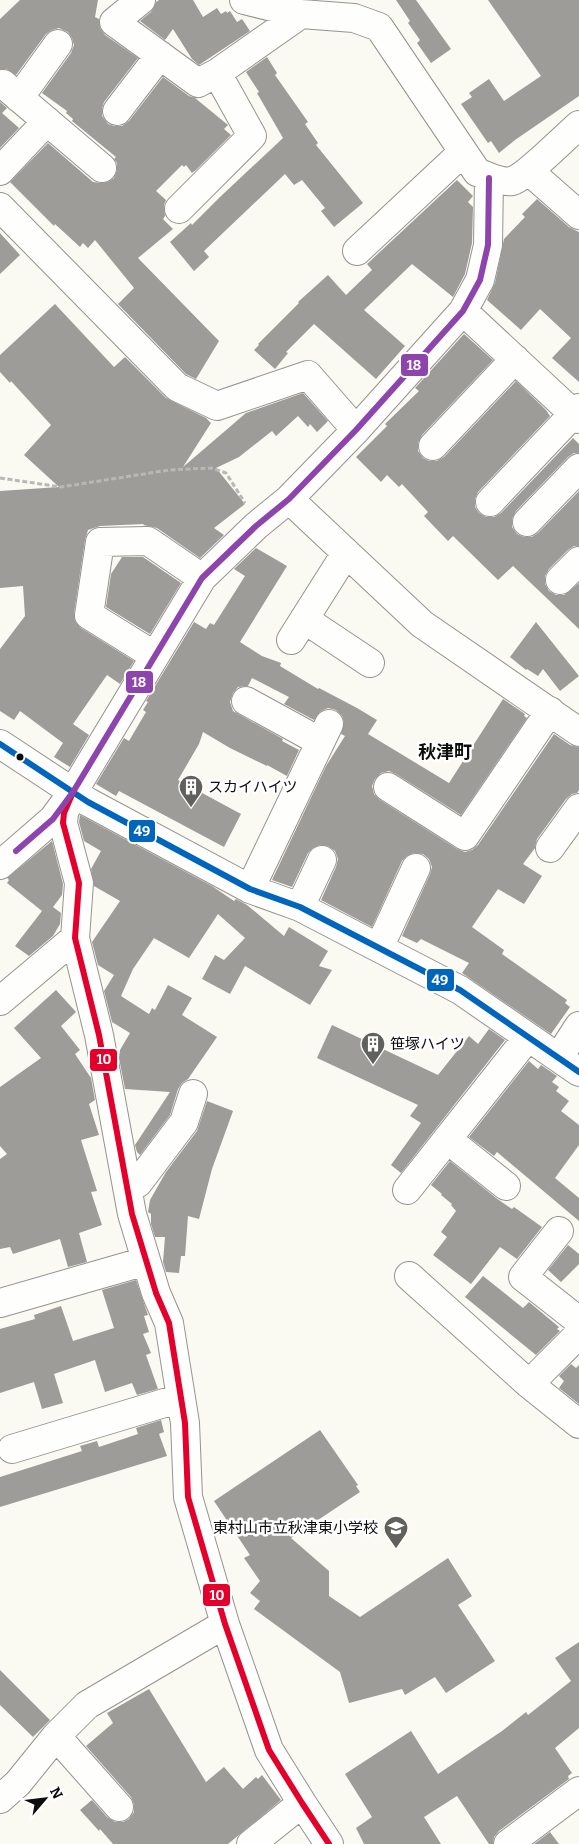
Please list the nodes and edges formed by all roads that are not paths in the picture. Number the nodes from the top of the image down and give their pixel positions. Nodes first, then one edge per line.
1 (141, 0) edge
2 (244, 0) edge
3 (355, 9) edge
4 (300, 14) junction
5 (58, 44) dead end
6 (160, 55) junction
7 (218, 73) junction
8 (117, 111) dead end
9 (47, 121) junction
10 (579, 124) edge
11 (464, 152) junction
12 (102, 168) dead end
13 (529, 171) junction
14 (0, 172) edge
15 (489, 178) junction
16 (178, 209) dead end
17 (2, 212) edge
18 (579, 215) edge
19 (357, 251) dead end
20 (463, 311) junction
21 (515, 358) junction
22 (577, 414) edge
23 (356, 430) junction
24 (433, 446) dead end
25 (579, 468) edge
26 (289, 499) junction
27 (490, 502) dead end
28 (527, 522) dead end
29 (346, 553) junction
30 (579, 561) edge
31 (202, 578) junction
32 (560, 580) dead end
33 (155, 656) junction
34 (370, 663) dead end
35 (246, 701) dead end
36 (550, 710) junction
37 (579, 732) edge
38 (0, 744) edge
39 (73, 792) junction
40 (394, 799) dead end
41 (579, 808) edge
42 (550, 848) dead end
43 (322, 860) dead end
44 (0, 865) edge
45 (416, 868) dead end
46 (250, 889) junction
47 (300, 907) junction
48 (75, 938) junction
49 (379, 948) junction
50 (0, 1001) edge
51 (579, 1026) edge
52 (528, 1038) junction
53 (569, 1064) edge
54 (193, 1094) dead end
55 (447, 1139) junction
56 (127, 1184) junction
57 (506, 1186) dead end
58 (407, 1190) dead end
59 (559, 1230) dead end
60 (146, 1261) junction
61 (409, 1276) dead end
62 (0, 1303) edge
63 (579, 1321) edge
64 (579, 1334) edge
65 (529, 1384) junction
66 (181, 1398) junction
67 (579, 1424) edge
68 (12, 1449) dead end
69 (225, 1624) junction
70 (56, 1736) junction
71 (579, 1791) edge
72 (0, 1798) edge
73 (302, 1803) junction
74 (119, 1807) dead end
75 (251, 1844) edge
76 (330, 1844) edge
77 (508, 1844) edge

1 - 6 street
2 - 4 street
3 - 4 street
3 - 11 street
4 - 7 street
5 - 9 street
6 - 7 street
6 - 8 street
7 - 16 street
9 - 12 street
9 - 14 street
10 - 13 street
11 - 15 street
11 - 19 street
13 - 15 street
13 - 18 street
15 - 20 street
17 - 23 street
20 - 21 street
20 - 23 street
21 - 22 street
21 - 24 street
22 - 27 street
23 - 26 street
25 - 28 street
26 - 29 street
26 - 31 street
29 - 34 street
29 - 36 street
30 - 32 street
31 - 33 street
31 - 33 street
33 - 39 street
35 - 46 street
36 - 37 street
36 - 40 street
38 - 39 street
39 - 44 street
39 - 46 street
39 - 48 street
41 - 42 street
43 - 47 street
45 - 49 street
46 - 47 street
47 - 49 street
48 - 50 street
48 - 56 street
49 - 52 street
51 - 53 street
52 - 53 street
52 - 55 street
54 - 56 street
55 - 57 street
55 - 58 street
56 - 60 street
59 - 63 street
60 - 62 street
60 - 66 street
61 - 65 street
64 - 65 street
65 - 67 street
66 - 68 street
66 - 69 street
69 - 70 street
69 - 73 street
70 - 72 street
70 - 74 street
71 - 77 street
73 - 75 street
73 - 76 street

